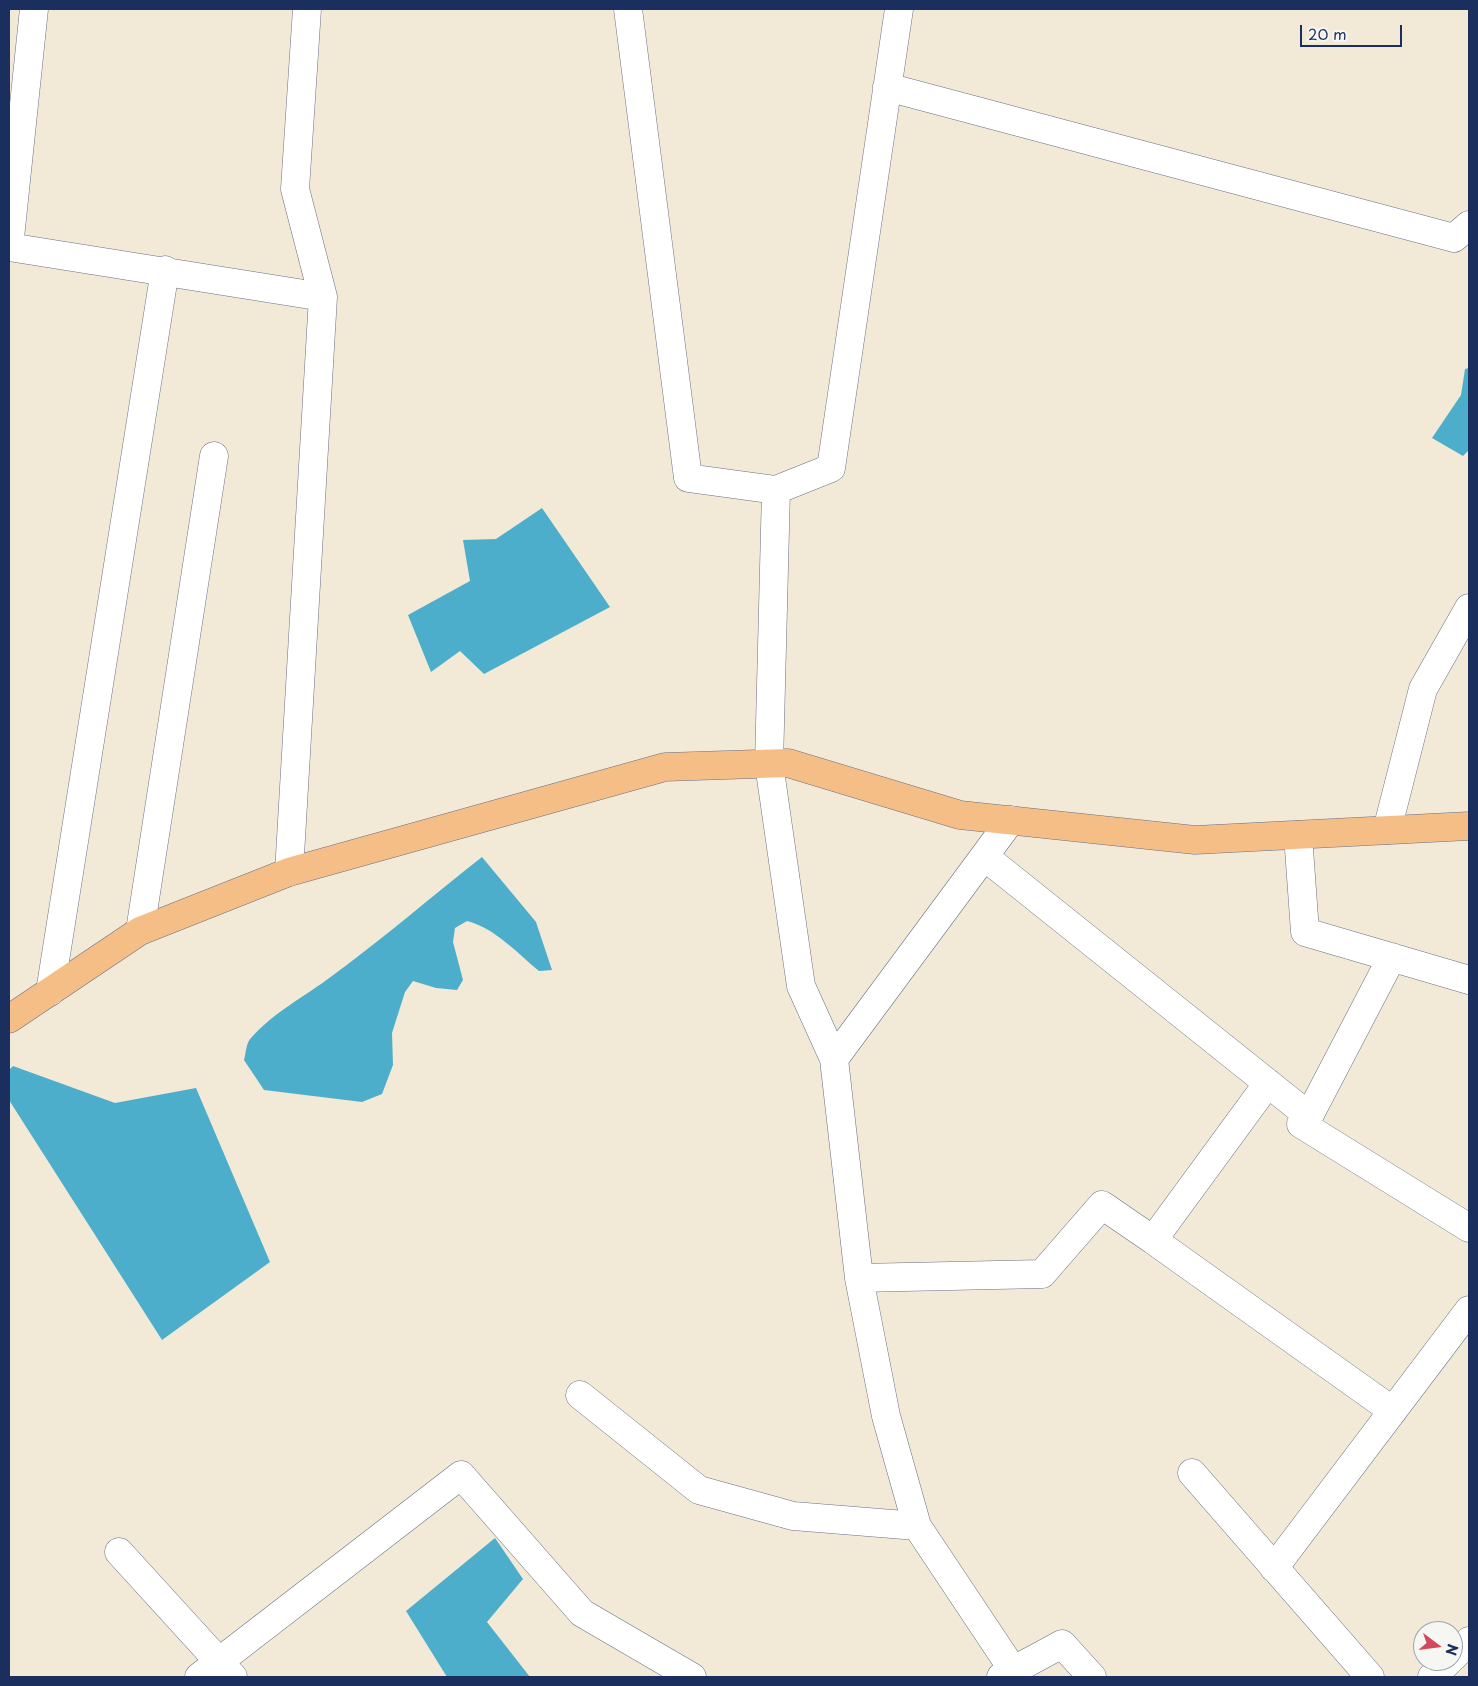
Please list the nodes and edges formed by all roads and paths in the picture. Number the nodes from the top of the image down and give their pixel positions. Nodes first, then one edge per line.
1 (34, 9) edge
2 (307, 9) edge
3 (628, 9) edge
4 (899, 9) edge
5 (887, 87) junction
6 (1469, 225) edge
7 (165, 270) junction
8 (323, 297) junction
9 (214, 456) dead end
10 (776, 490) junction
11 (1469, 608) edge
12 (769, 764) junction
13 (1010, 820) junction
14 (1386, 830) junction
15 (1468, 831) edge
16 (1298, 835) junction
17 (985, 857) junction
18 (289, 872) junction
19 (140, 931) junction
20 (1392, 957) junction
21 (1469, 980) edge
22 (50, 992) junction
23 (9, 1019) edge
24 (834, 1060) junction
25 (1268, 1083) junction
26 (1309, 1116) junction
27 (1469, 1228) edge
28 (1153, 1240) junction
29 (859, 1278) junction
30 (1469, 1310) edge
31 (580, 1395) dead end
32 (1393, 1410) junction
33 (1192, 1474) dead end
34 (916, 1526) junction
35 (119, 1552) dead end
36 (1274, 1568) junction
37 (217, 1672) edge
38 (1007, 1674) edge
39 (692, 1677) edge
40 (1092, 1677) edge
41 (1370, 1677) edge

1 - 7 street
2 - 8 street
3 - 10 street
4 - 5 street
5 - 6 street
5 - 10 street
7 - 8 street
7 - 22 street
8 - 18 street
9 - 19 street
10 - 12 street
11 - 14 street
12 - 13 main road
12 - 18 main road
12 - 24 street
13 - 16 main road
13 - 17 street
14 - 15 main road
14 - 16 main road
16 - 20 street
17 - 24 street
17 - 25 street
18 - 19 main road
19 - 22 main road
20 - 21 street
20 - 26 street
22 - 23 main road
24 - 29 street
25 - 26 street
25 - 28 street
26 - 27 street
28 - 29 street
28 - 32 street
29 - 34 street
30 - 32 street
31 - 34 street
32 - 36 street
33 - 36 street
34 - 38 street
35 - 37 street
36 - 41 street
37 - 39 street
38 - 40 street

